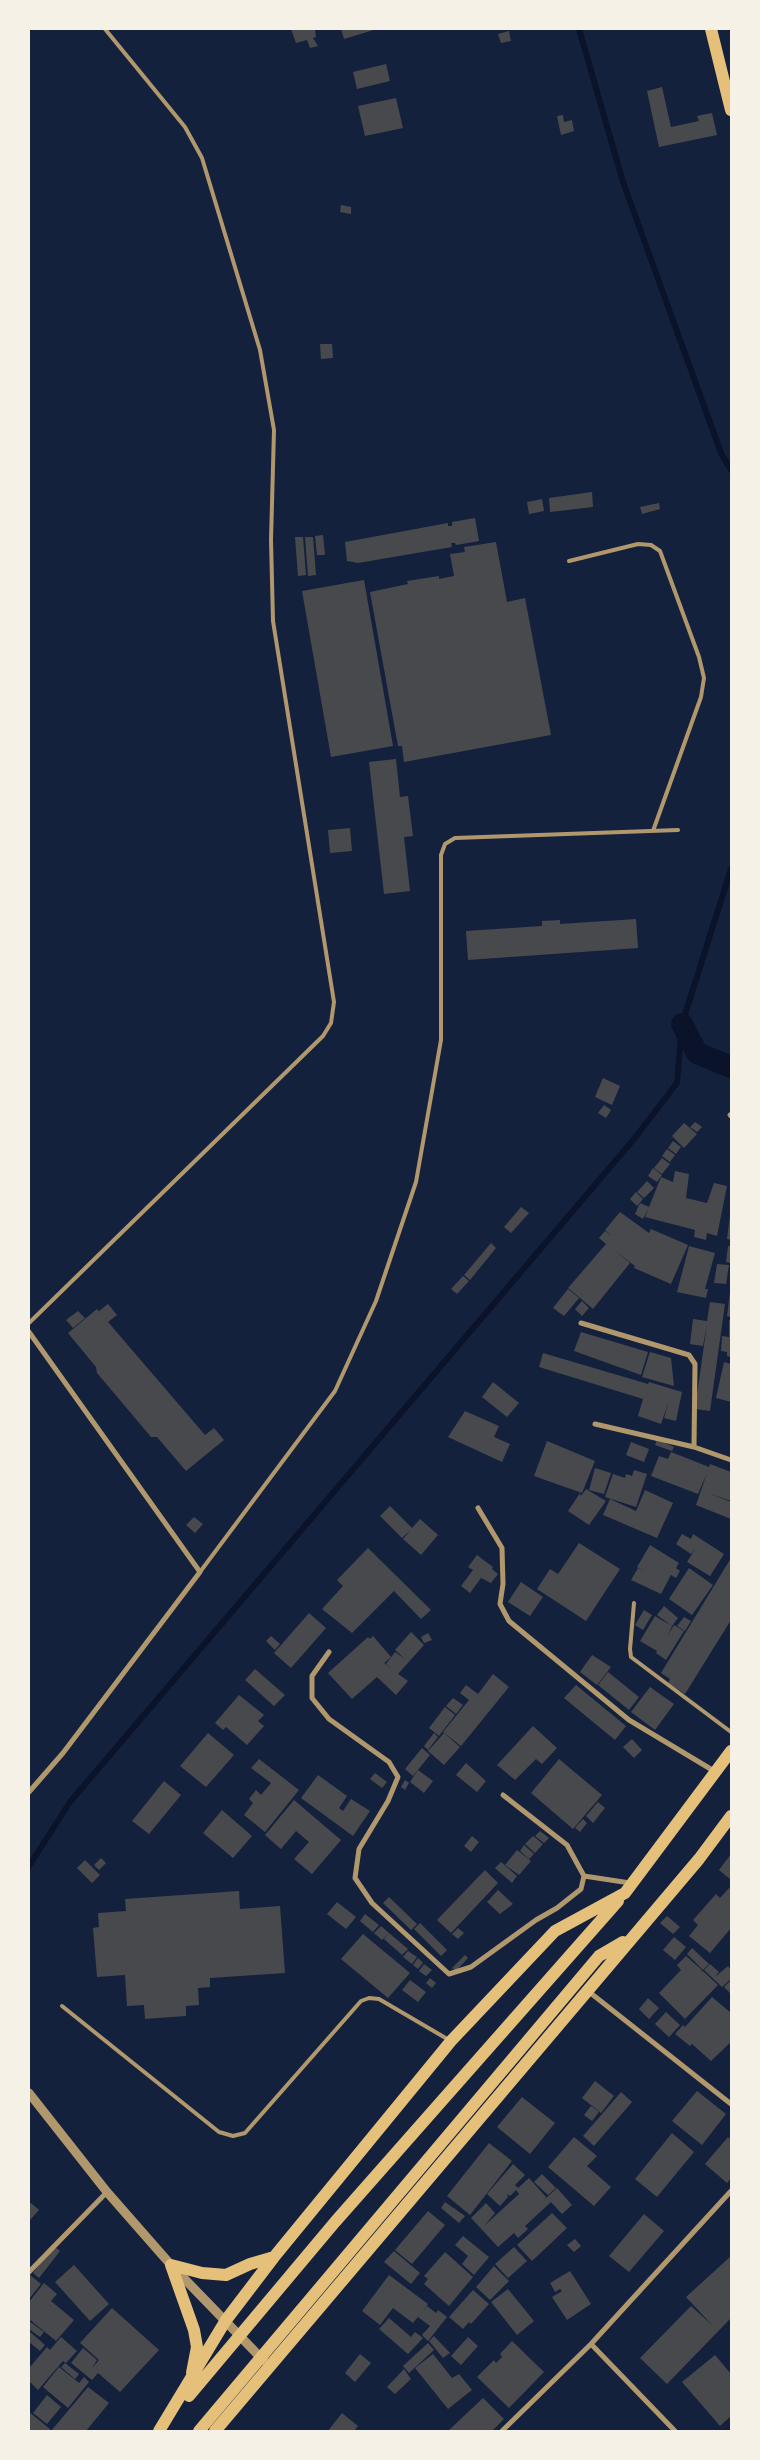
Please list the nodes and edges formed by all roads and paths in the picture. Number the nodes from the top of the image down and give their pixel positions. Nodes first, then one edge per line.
1 (105, 29) edge
2 (711, 29) edge
3 (731, 110) edge
4 (569, 561) dead end
5 (678, 830) dead end
6 (653, 831) junction
7 (29, 1323) edge
8 (581, 1323) dead end
9 (29, 1332) edge
10 (595, 1424) dead end
11 (694, 1446) junction
12 (731, 1460) edge
13 (478, 1508) dead end
14 (200, 1572) junction
15 (634, 1603) dead end
16 (329, 1652) dead end
17 (731, 1732) edge
18 (731, 1752) edge
19 (717, 1772) junction
20 (29, 1792) edge
21 (504, 1795) dead end
22 (731, 1816) edge
23 (584, 1876) junction
24 (629, 1889) junction
25 (633, 1935) junction
26 (586, 1990) junction
27 (62, 2006) dead end
28 (450, 2042) junction
29 (29, 2093) edge
30 (731, 2104) edge
31 (731, 2191) edge
32 (107, 2192) junction
33 (274, 2257) junction
34 (171, 2265) junction
35 (29, 2272) edge
36 (226, 2320) junction
37 (591, 2344) junction
38 (270, 2367) junction
39 (191, 2380) junction
40 (159, 2431) edge
41 (199, 2431) edge
42 (215, 2431) edge
43 (502, 2431) edge
44 (676, 2431) edge

1 - 7 lane
2 - 3 main road
4 - 6 lane
5 - 6 lane
6 - 14 lane
8 - 11 street
9 - 14 street
10 - 11 street
11 - 12 street
13 - 19 street
14 - 20 street
15 - 17 lane
16 - 23 street
18 - 19 main road
19 - 24 main road
21 - 23 street
22 - 25 main road
23 - 24 street
24 - 28 main road
24 - 40 main road
25 - 26 main road
25 - 41 main road
26 - 30 street
26 - 38 main road
27 - 28 lane
28 - 33 main road
29 - 32 street
31 - 37 street
32 - 34 street
32 - 35 street
33 - 34 main road
33 - 36 main road
34 - 36 street
34 - 39 main road
36 - 38 street
36 - 39 main road
37 - 43 street
37 - 44 street
38 - 42 main road
39 - 40 main road

